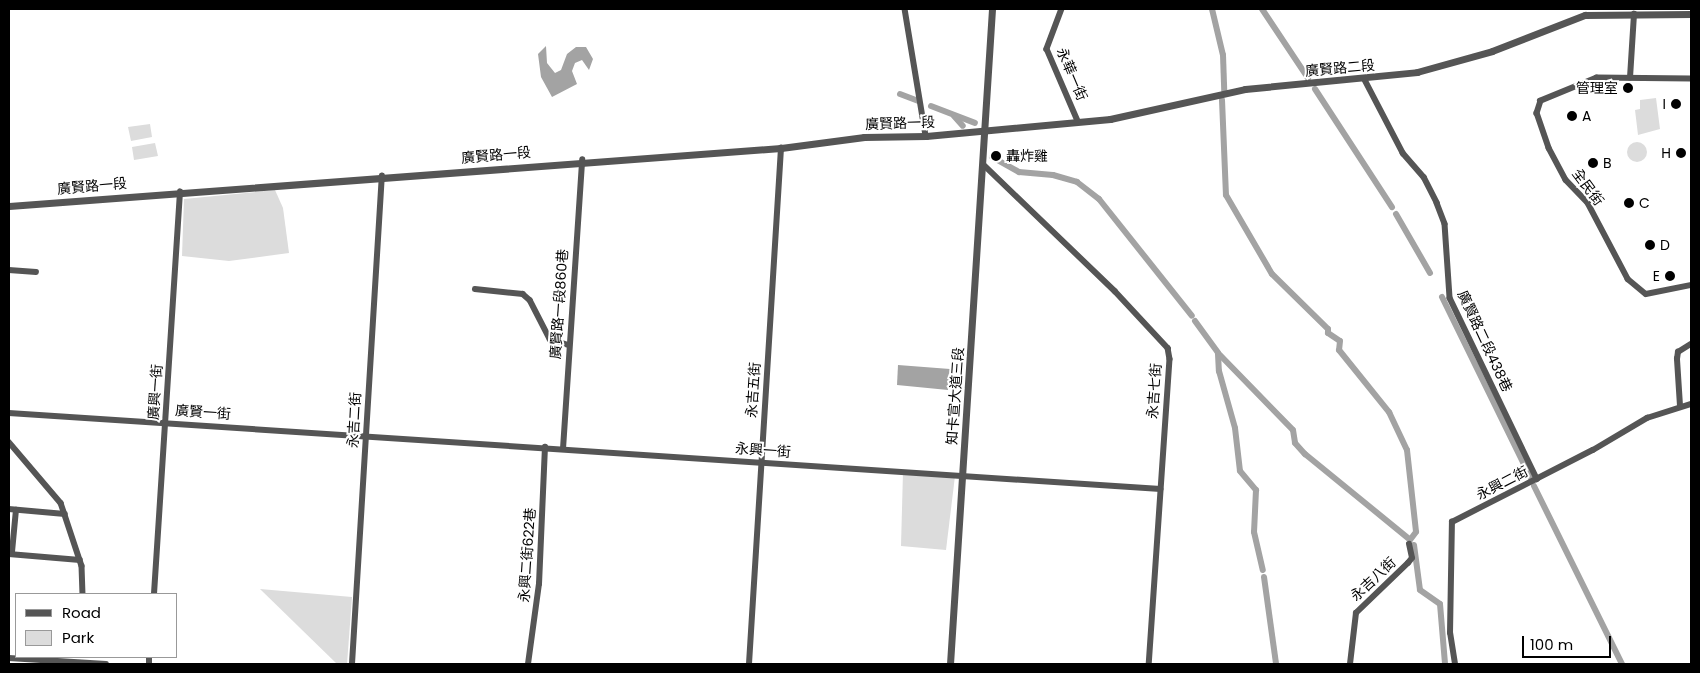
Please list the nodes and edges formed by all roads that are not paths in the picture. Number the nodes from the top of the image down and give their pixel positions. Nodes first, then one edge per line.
1 (905, 9) edge
2 (992, 9) edge
3 (1062, 9) edge
4 (1634, 14) junction
5 (1691, 14) edge
6 (1364, 78) junction
7 (1630, 78) junction
8 (1691, 79) edge
9 (1078, 121) junction
10 (984, 129) junction
11 (926, 136) junction
12 (781, 148) junction
13 (582, 160) junction
14 (984, 166) junction
15 (382, 176) junction
16 (180, 192) junction
17 (9, 206) edge
18 (9, 270) edge
19 (36, 272) dead end
20 (1691, 285) edge
21 (475, 289) dead end
22 (1691, 344) edge
23 (568, 345) junction
24 (1691, 404) edge
25 (1680, 406) junction
26 (9, 413) edge
27 (166, 422) junction
28 (366, 436) junction
29 (9, 442) edge
30 (545, 447) junction
31 (563, 448) junction
32 (761, 462) junction
33 (962, 474) junction
34 (1537, 479) junction
35 (1160, 489) junction
36 (9, 509) edge
37 (16, 510) junction
38 (65, 514) junction
39 (1409, 544) dead end
40 (10, 553) edge
41 (80, 560) junction
42 (84, 593) edge
43 (154, 593) edge
44 (9, 658) edge
45 (106, 664) edge
46 (352, 664) edge
47 (528, 664) edge
48 (749, 664) edge
49 (950, 664) edge
50 (1149, 664) edge
51 (1350, 664) edge
52 (1455, 664) edge

1 - 11 street
2 - 10 street, 知卡宣大道三段
3 - 9 street, 永華一街
4 - 5 street, 廣賢路二段
4 - 6 street, 廣賢路二段
4 - 7 street
6 - 9 street, 廣賢路二段
6 - 34 street, 廣賢路二段438巷
7 - 8 street, 全民街
7 - 20 street, 全民街
9 - 10 street, 廣賢路二段
10 - 11 street, 廣賢路一段
10 - 14 street, 知卡宣大道三段
11 - 12 street, 廣賢路一段
12 - 13 street, 廣賢路一段
12 - 32 street, 永吉五街
13 - 15 street, 廣賢路一段
13 - 23 street, 廣賢路一段860巷
14 - 33 street, 知卡宣大道三段
14 - 35 street, 永吉七街
15 - 16 street, 廣賢路一段
15 - 28 street, 永吉二街
16 - 17 street, 廣賢路一段
16 - 27 street, 廣興一街
18 - 19 street
21 - 23 street
22 - 25 street
23 - 31 street, 廣賢路一段860巷
24 - 25 street, 永興二街
25 - 34 street, 永興二街
26 - 27 street, 廣賢一街
27 - 28 street, 廣賢一街
27 - 43 street, 廣興一街
28 - 30 street, 永興一街
28 - 46 street, 永吉二街
29 - 38 street
30 - 31 street, 永興一街
30 - 47 street, 永興二街622巷
31 - 32 street, 永興一街
32 - 33 street, 永興一街
32 - 48 street, 永吉五街
33 - 35 street, 永興一街
33 - 49 street, 知卡宣大道三段
34 - 52 street, 永興二街
35 - 50 street, 永吉七街
36 - 37 street
37 - 38 street
37 - 40 street
38 - 41 street
39 - 51 street, 永吉八街
40 - 41 street
41 - 42 street
44 - 45 street

